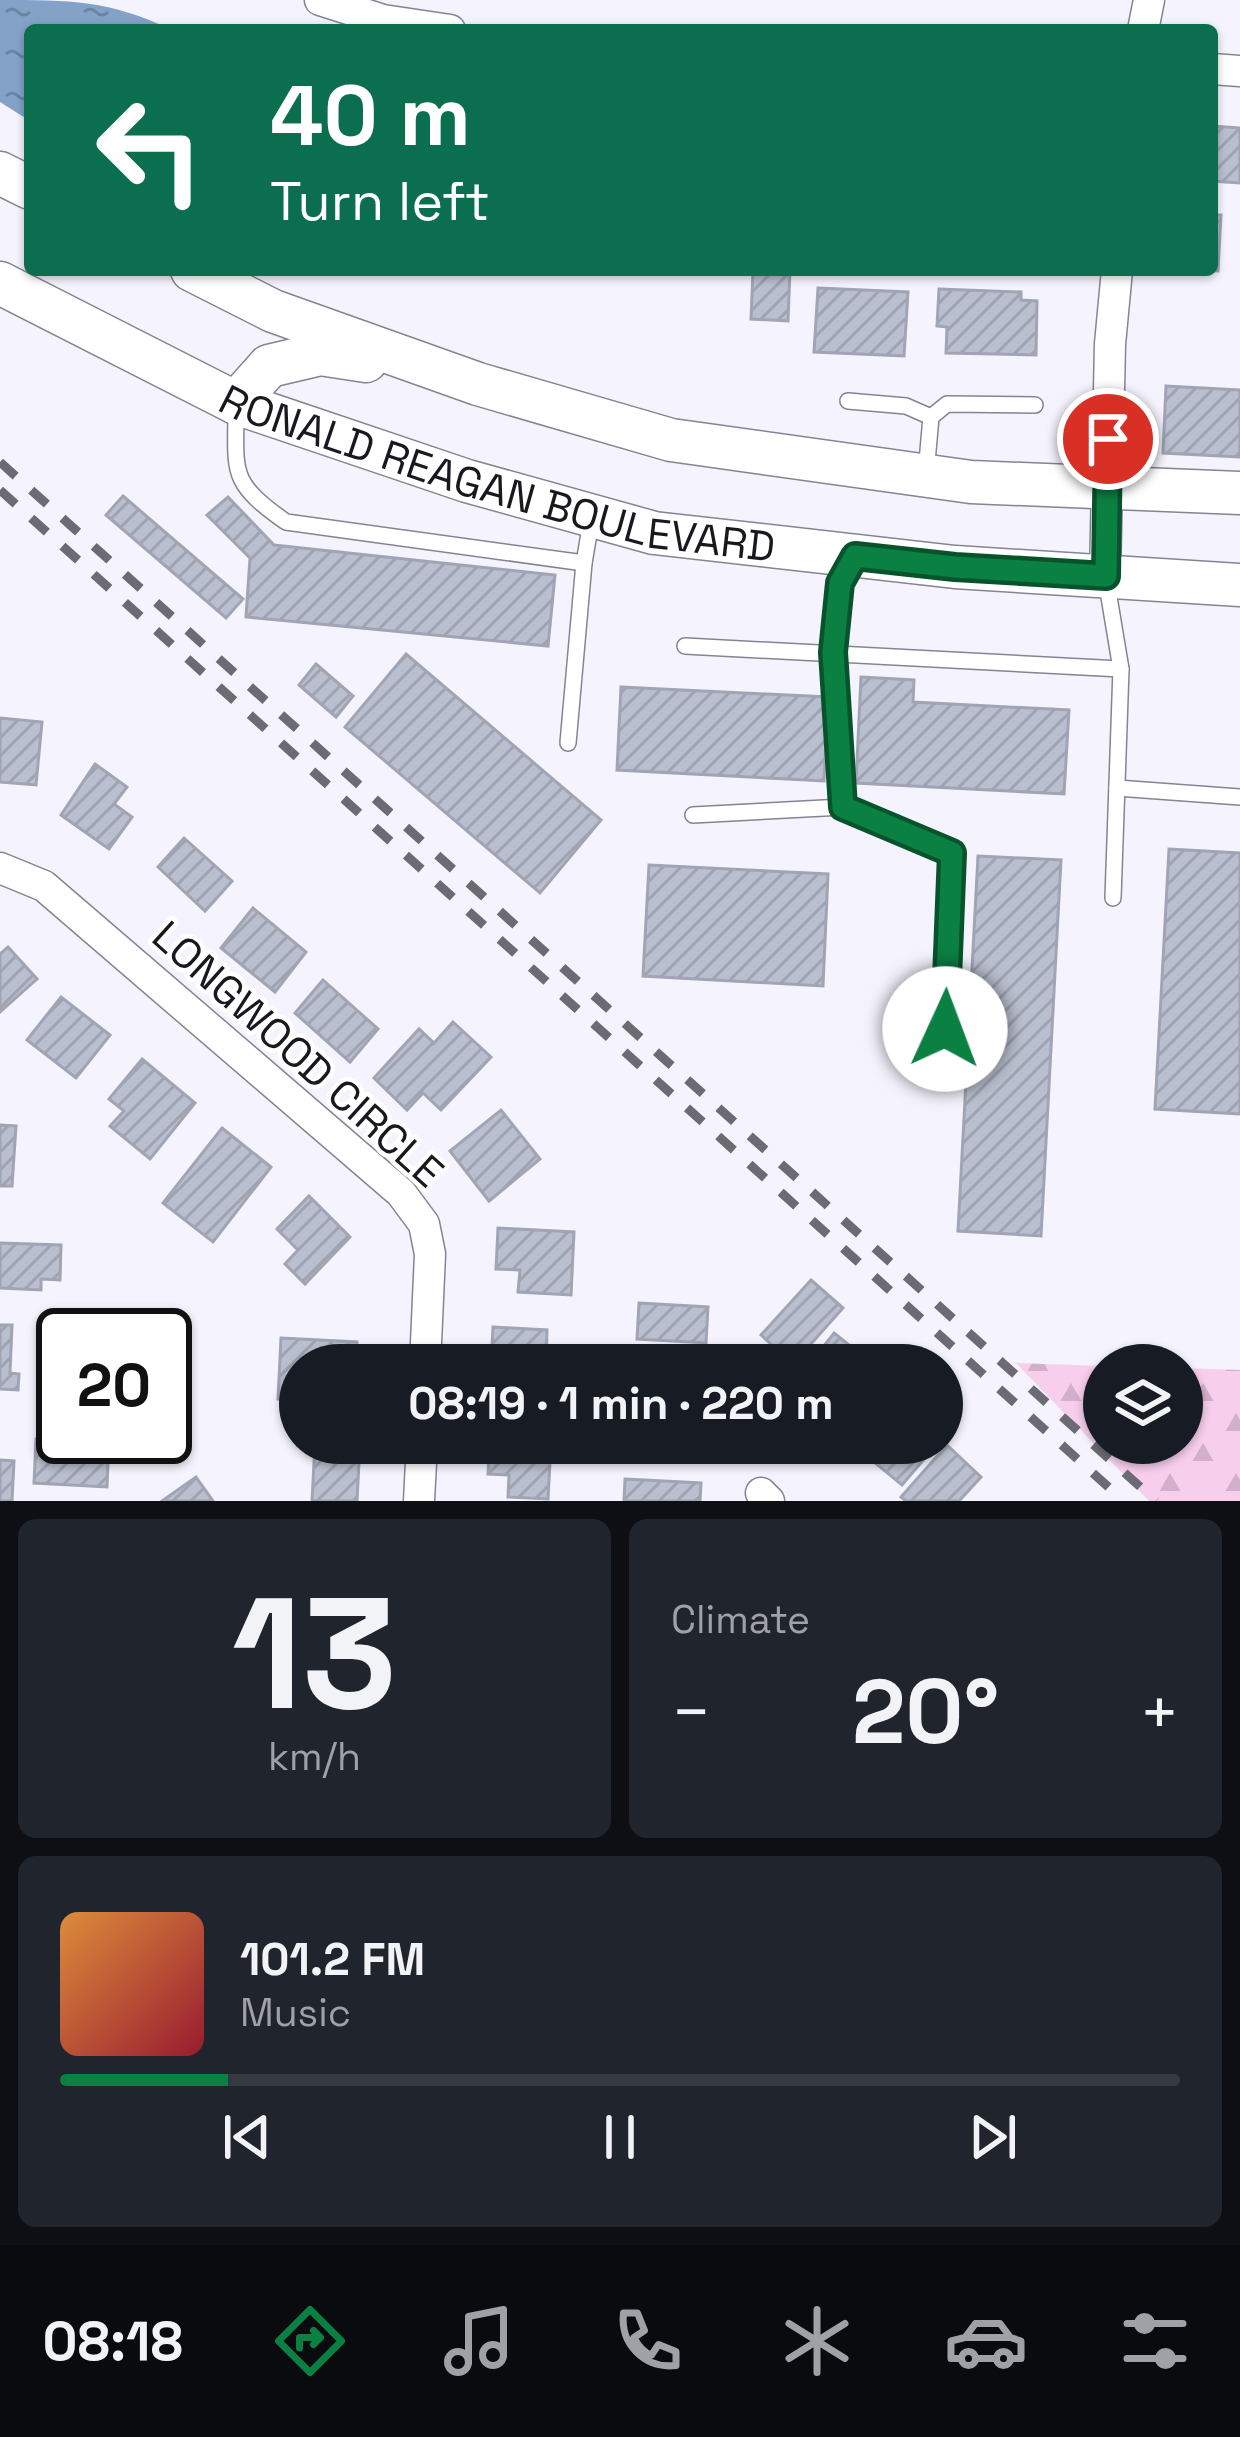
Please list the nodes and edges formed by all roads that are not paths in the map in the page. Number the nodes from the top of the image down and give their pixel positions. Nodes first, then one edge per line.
1 (320, 0) edge
2 (410, 24) edge
3 (204, 276) edge
4 (1117, 276) edge
5 (0, 284) edge
6 (478, 384) junction
7 (848, 401) dead end
8 (236, 403) junction
9 (1035, 405) dead end
10 (931, 417) junction
11 (926, 476) junction
12 (1106, 486) junction
13 (1240, 493) edge
14 (592, 516) junction
15 (855, 556) junction
16 (584, 563) junction
17 (1106, 576) junction
18 (1240, 585) edge
19 (685, 646) dead end
20 (833, 652) junction
21 (1121, 669) junction
22 (568, 743) dead end
23 (1117, 788) junction
24 (1240, 797) edge
25 (843, 807) junction
26 (693, 815) dead end
27 (0, 868) edge
28 (1113, 898) dead end
29 (945, 1029) dead end
30 (426, 1344) edge
31 (421, 1464) edge
32 (419, 1501) edge

1 - 2 street
3 - 6 main road, RONALD REAGAN BOULEVARD
4 - 12 street
5 - 8 main road, RONALD REAGAN BOULEVARD
6 - 8 main road
6 - 11 main road, RONALD REAGAN BOULEVARD
7 - 10 lane
8 - 14 main road, RONALD REAGAN BOULEVARD
8 - 16 lane
9 - 10 lane
10 - 11 lane
11 - 12 main road, RONALD REAGAN BOULEVARD
12 - 13 main road, RONALD REAGAN BOULEVARD
12 - 17 street
14 - 15 main road, RONALD REAGAN BOULEVARD
14 - 16 lane
15 - 17 main road, RONALD REAGAN BOULEVARD
15 - 20 lane
16 - 22 lane
17 - 18 main road, RONALD REAGAN BOULEVARD
17 - 21 lane
19 - 20 lane
20 - 21 lane
20 - 25 lane
21 - 23 lane
23 - 24 lane
23 - 28 lane
25 - 26 lane
25 - 29 lane
27 - 30 street, LONGWOOD CIRCLE
31 - 32 street

